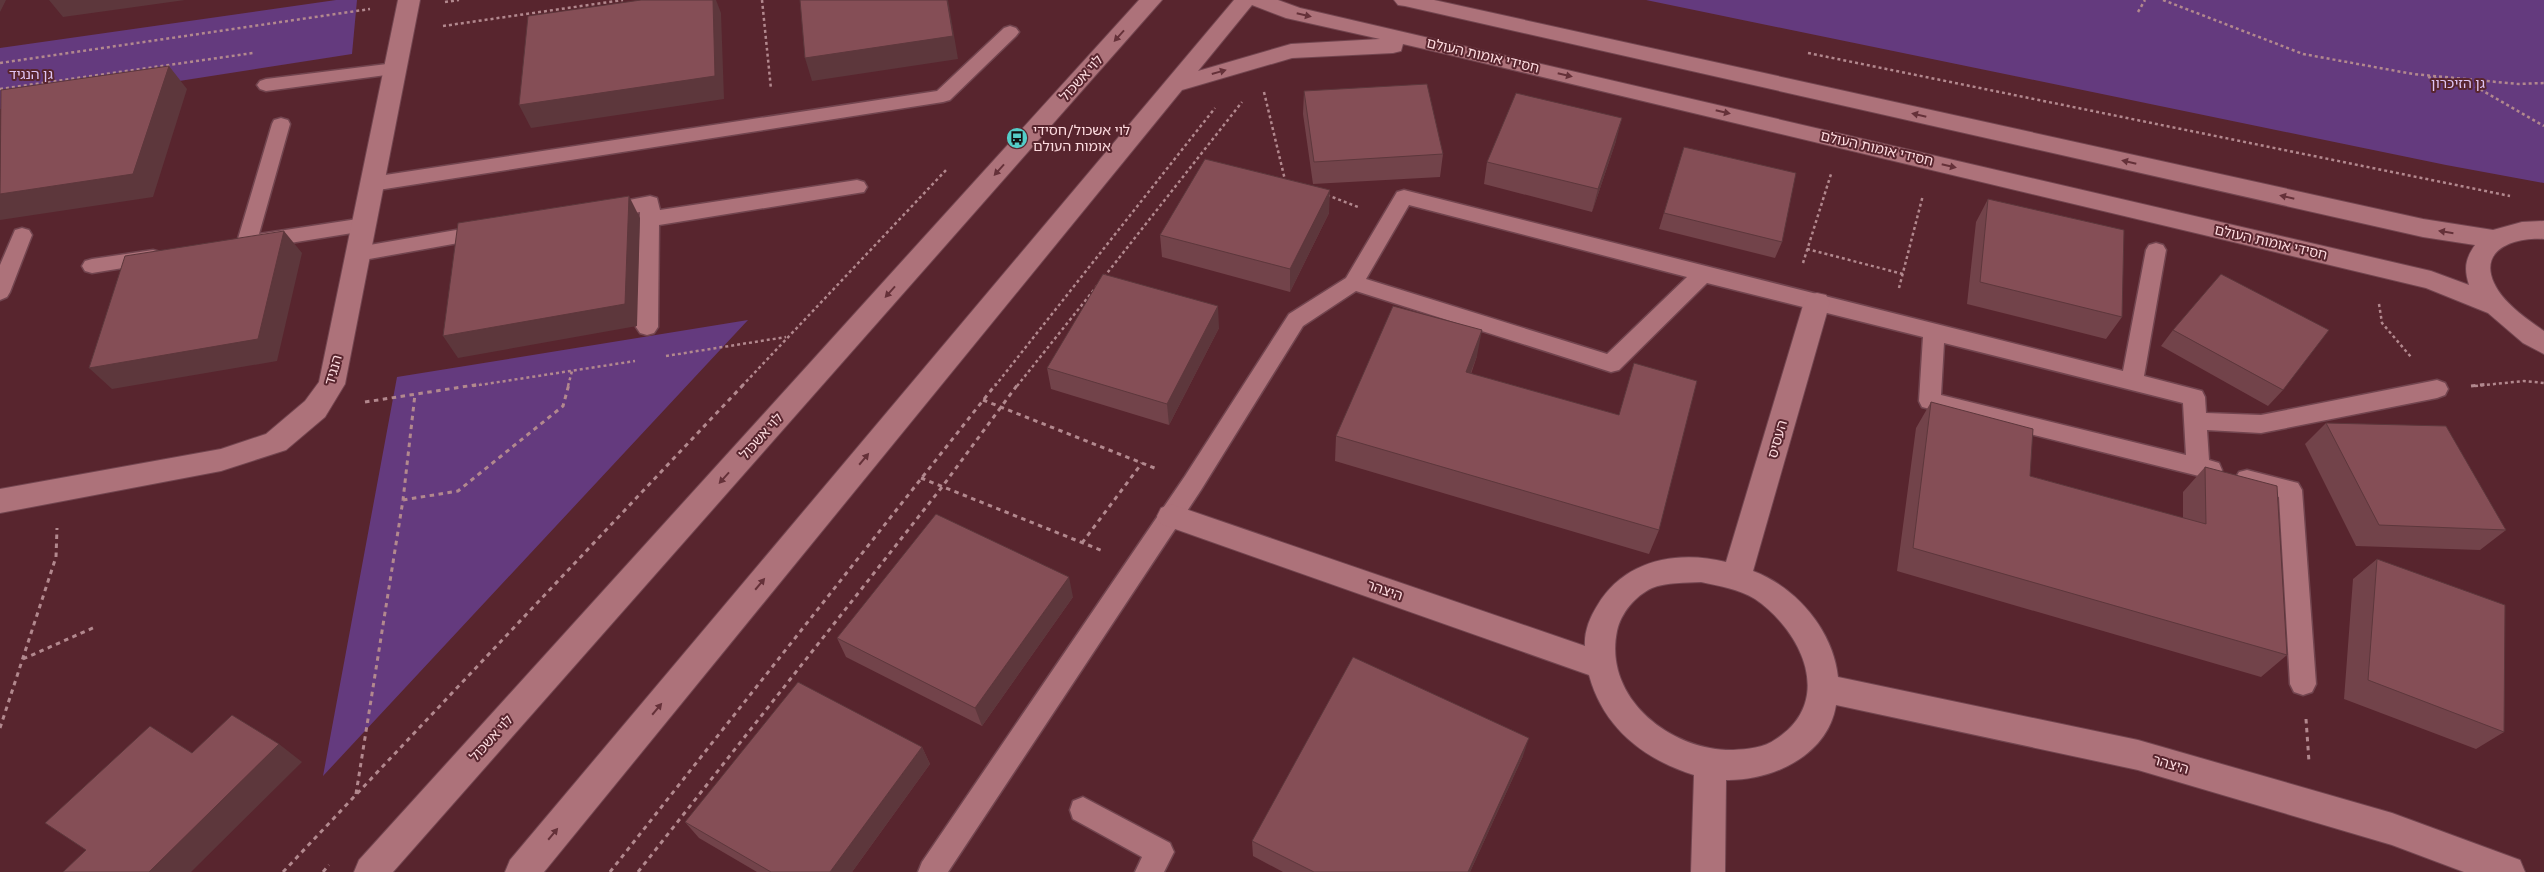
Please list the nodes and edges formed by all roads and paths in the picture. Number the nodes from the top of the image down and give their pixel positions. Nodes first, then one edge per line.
1 (409, 0) edge
2 (459, 0) edge
3 (762, 0) edge
4 (1151, 0) edge
5 (1245, 0) edge
6 (1258, 0) edge
7 (1405, 0) edge
8 (1451, 0) edge
9 (2145, 0) edge
10 (2163, 0) edge
11 (2138, 12) dead end
12 (1475, 15) junction
13 (403, 32) junction
14 (1010, 32) dead end
15 (1446, 47) junction
16 (1804, 52) dead end
17 (0, 63) edge
18 (395, 69) junction
19 (2413, 74) junction
20 (2544, 83) edge
21 (266, 85) dead end
22 (1172, 86) junction
23 (1263, 86) dead end
24 (1243, 101) dead end
25 (1217, 106) dead end
26 (775, 123) junction
27 (281, 124) dead end
28 (2544, 126) edge
29 (1841, 140) junction
30 (1931, 161) junction
31 (950, 165) dead end
32 (1293, 183) edge
33 (372, 184) junction
34 (857, 187) dead end
35 (1320, 193) edge
36 (2515, 197) dead end
37 (582, 215) edge
38 (650, 219) junction
39 (1392, 219) junction
40 (364, 225) junction
41 (504, 229) edge
42 (2544, 230) edge
43 (22, 235) dead end
44 (2494, 239) junction
45 (1807, 249) junction
46 (2156, 250) dead end
47 (170, 254) edge
48 (358, 254) junction
49 (92, 266) dead end
50 (1903, 274) junction
51 (1702, 275) junction
52 (1353, 283) junction
53 (0, 292) edge
54 (1805, 299) junction
55 (2378, 299) dead end
56 (2494, 305) junction
57 (1891, 320) junction
58 (2382, 323) dead end
59 (647, 327) dead end
60 (1934, 331) junction
61 (787, 337) junction
62 (2544, 344) edge
63 (660, 357) dead end
64 (640, 360) dead end
65 (572, 371) junction
66 (2132, 382) junction
67 (2496, 383) dead end
68 (2544, 383) edge
69 (2437, 389) dead end
70 (415, 394) junction
71 (982, 400) junction
72 (1000, 407) junction
73 (315, 409) junction
74 (2196, 421) junction
75 (1142, 463) junction
76 (2198, 467) junction
77 (921, 478) junction
78 (1193, 483) junction
79 (942, 486) junction
80 (403, 500) junction
81 (0, 501) edge
82 (1171, 516) junction
83 (1082, 543) junction
84 (56, 557) dead end
85 (1138, 565) junction
86 (1736, 576) junction
87 (95, 627) dead end
88 (23, 659) junction
89 (1600, 665) junction
90 (2303, 684) joint
91 (1824, 688) junction
92 (0, 728) edge
93 (1710, 764) junction
94 (356, 795) junction
95 (2312, 805) junction
96 (1082, 810) dead end
97 (283, 872) edge
98 (371, 872) edge
99 (522, 872) edge
100 (610, 872) edge
101 (638, 872) edge
102 (932, 872) edge
103 (1149, 872) edge
104 (1708, 872) edge
105 (2508, 872) edge

1 - 13 street, הנגיד
2 - 13 path
3 - 26 path
4 -> 98 street, לוי אשכול
5 - 22 street
6 -> 15 street, חסידי אומות העולם
7 - 12 street
8 - 12 street
9 - 11 path
10 - 19 path
44 -> 12 street
13 - 17 path
13 - 18 street, הנגיד
14 - 26 lane
22 -> 15 street
15 -> 29 street, חסידי אומות העולם
16 - 36 path
18 - 21 lane
18 - 33 street, הנגיד
19 - 20 path
19 - 28 path
99 -> 22 street
23 - 32 path
24 - 72 path
25 - 71 path
26 - 33 lane
27 - 40 lane
29 - 30 street, חסידי אומות העולם
29 - 45 path
30 - 50 path
30 -> 56 street, חסידי אומות העולם
31 - 61 path
33 - 40 street, הנגיד
34 - 38 lane
35 - 39 path
37 - 38 lane
38 - 59 lane
39 - 51 lane
39 - 52 lane
40 - 48 street, הנגיד
41 - 48 lane
42 - 44 street
43 - 53 lane
44 - 56 street, חסידי אומות העולם
45 - 50 path
45 - 54 path
46 - 66 lane
47 - 49 lane
48 - 73 street, הנגיד
50 - 57 path
51 - 52 lane
51 - 54 lane
52 - 78 lane
54 - 57 lane
54 - 86 street, העסיס
55 - 58 path
56 - 62 street, חסידי אומות העולם
57 - 60 lane
60 - 66 lane
60 - 76 lane
61 - 63 path
61 - 94 path
64 - 65 path
65 - 70 path
65 - 80 path
66 - 74 lane
67 - 68 path
69 - 74 lane
70 - 73 path
70 - 80 path
71 - 72 path
71 - 77 path
72 - 75 path
72 - 79 path
73 - 81 street, הנגיד
74 - 76 lane
75 - 78 path
75 - 83 path
76 - 90 lane
77 - 79 path
77 - 100 path
78 - 82 lane
79 - 83 path
79 - 101 path
80 - 94 path
82 - 85 lane
82 - 89 street, היצהר
83 - 85 path
84 - 88 path
85 - 102 lane
86 - 89 street
86 - 91 street
87 - 88 path
88 - 92 path
89 - 93 street
90 - 95 path
91 - 93 street
91 - 95 street, היצהר
93 - 104 street
94 - 97 path
95 - 105 street, היצהר
96 - 103 lane

